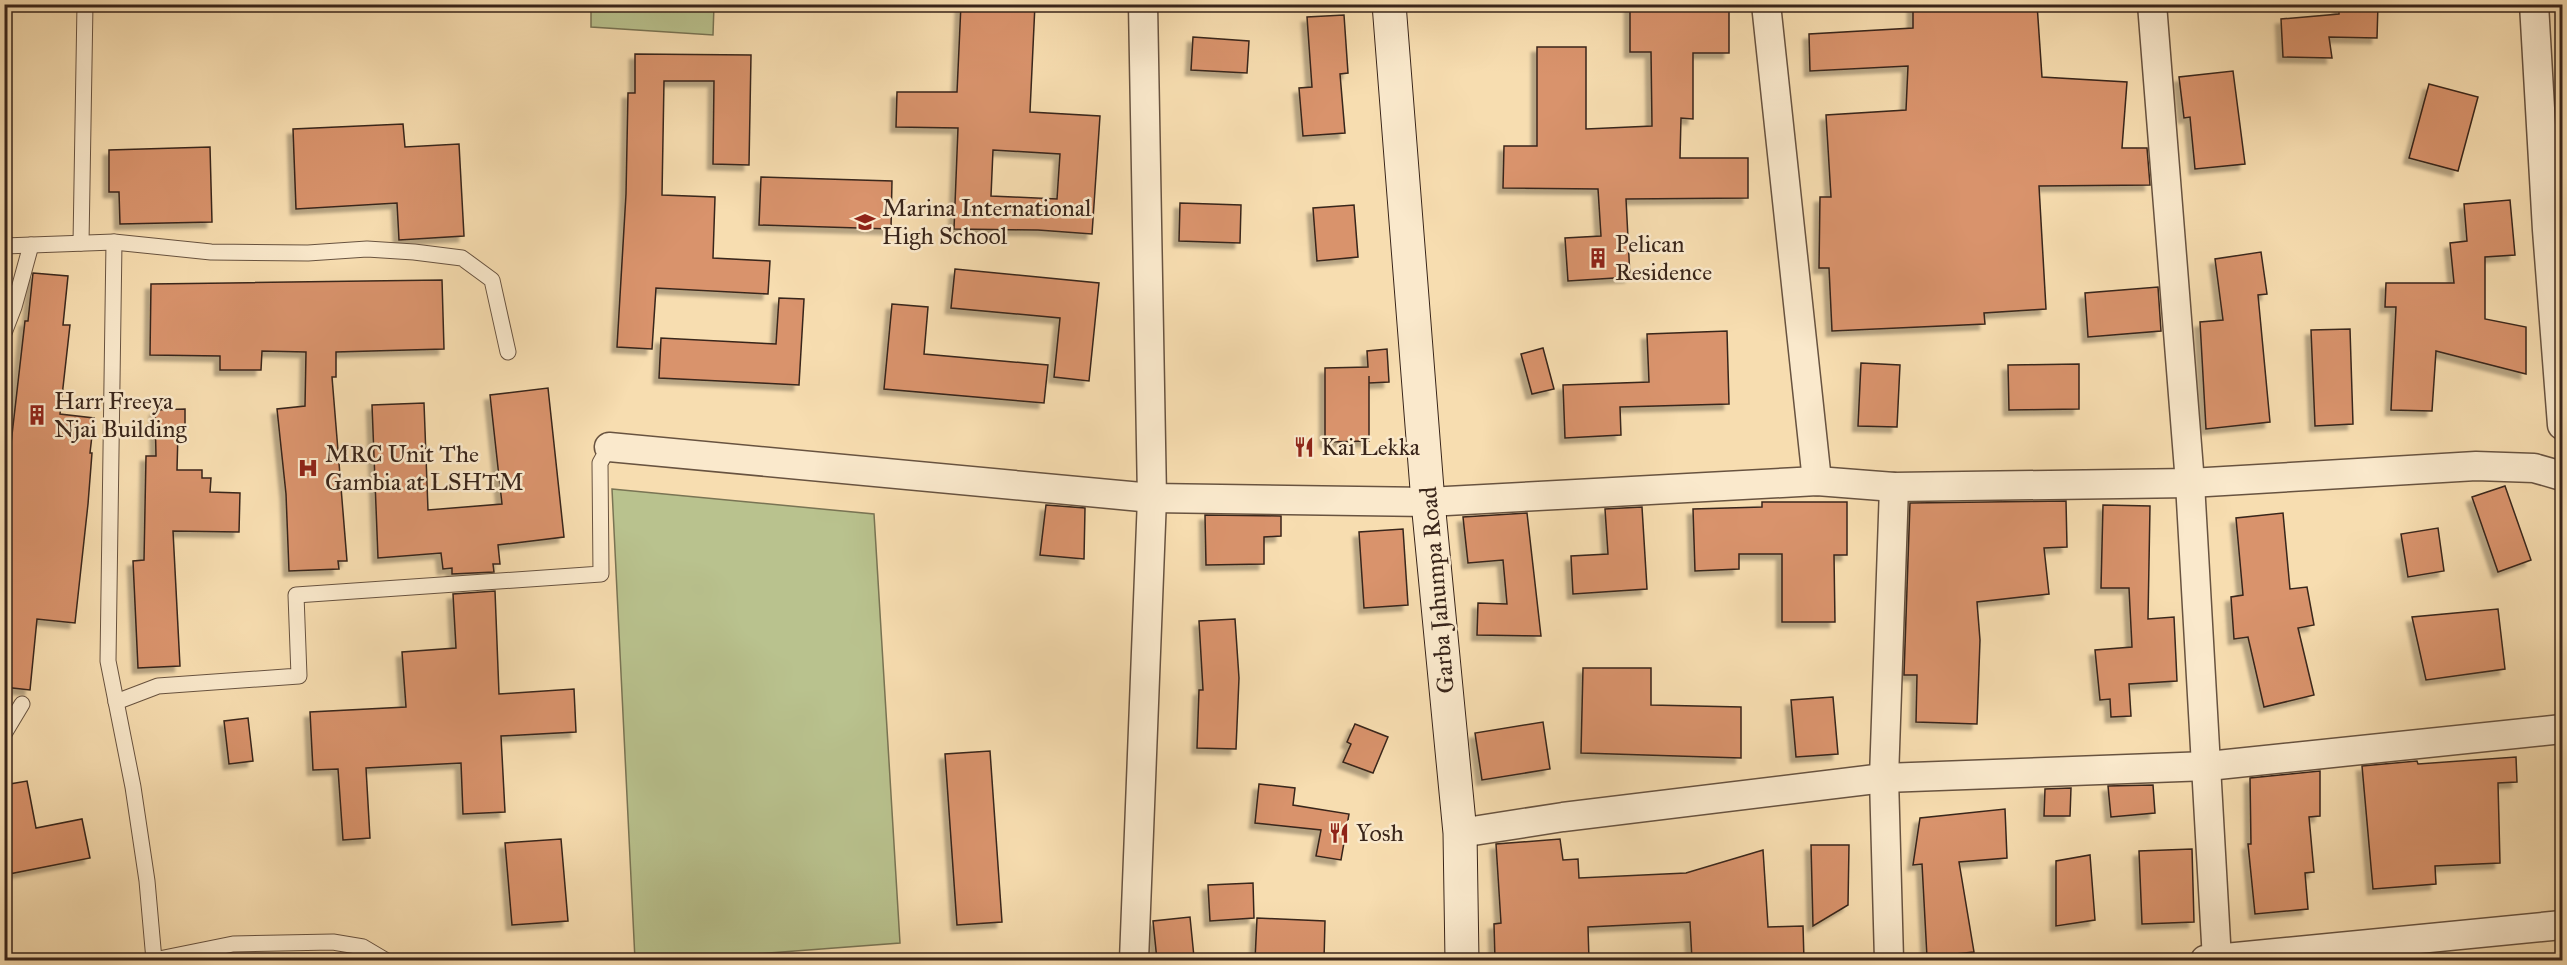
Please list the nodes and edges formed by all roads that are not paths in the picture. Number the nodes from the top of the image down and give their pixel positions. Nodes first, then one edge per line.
1 (85, 4) edge
2 (1143, 4) edge
3 (1389, 4) edge
4 (1766, 4) edge
5 (2152, 4) edge
6 (2534, 4) edge
7 (2555, 229) edge
8 (114, 242) junction
9 (81, 243) junction
10 (31, 245) junction
11 (4, 246) edge
12 (4, 333) edge
13 (508, 352) dead end
14 (2562, 425) edge
15 (609, 447) joint
16 (2562, 476) edge
17 (1817, 481) junction
18 (2190, 483) junction
19 (1894, 487) junction
20 (1152, 498) junction
21 (1428, 502) junction
22 (116, 702) junction
23 (22, 704) dead end
24 (2562, 729) edge
25 (4, 734) edge
26 (2208, 766) junction
27 (1884, 778) junction
28 (1460, 833) junction
29 (2562, 924) edge
30 (154, 960) edge
31 (385, 960) edge
32 (1134, 960) edge
33 (1462, 960) edge
34 (1889, 960) edge
35 (2213, 960) edge

1 - 9 lane
2 - 20 street
3 - 21 street, Garba Jahumpa Road
4 - 17 street
5 - 18 street
6 - 7 street
7 - 14 street
8 - 9 lane
8 - 13 lane
8 - 22 lane
9 - 10 lane
10 - 11 lane
10 - 12 lane
15 - 20 street
15 - 22 lane
16 - 18 street
17 - 19 street
17 - 21 street
18 - 19 street
18 - 26 street
19 - 27 street
20 - 21 street
20 - 32 street
21 - 28 street, Garba Jahumpa Road
22 - 30 lane
23 - 25 lane
24 - 26 street
26 - 27 street
26 - 35 street
27 - 28 street
27 - 34 street
28 - 33 street, Garba Jahumpa Road
29 - 35 street
30 - 31 lane

